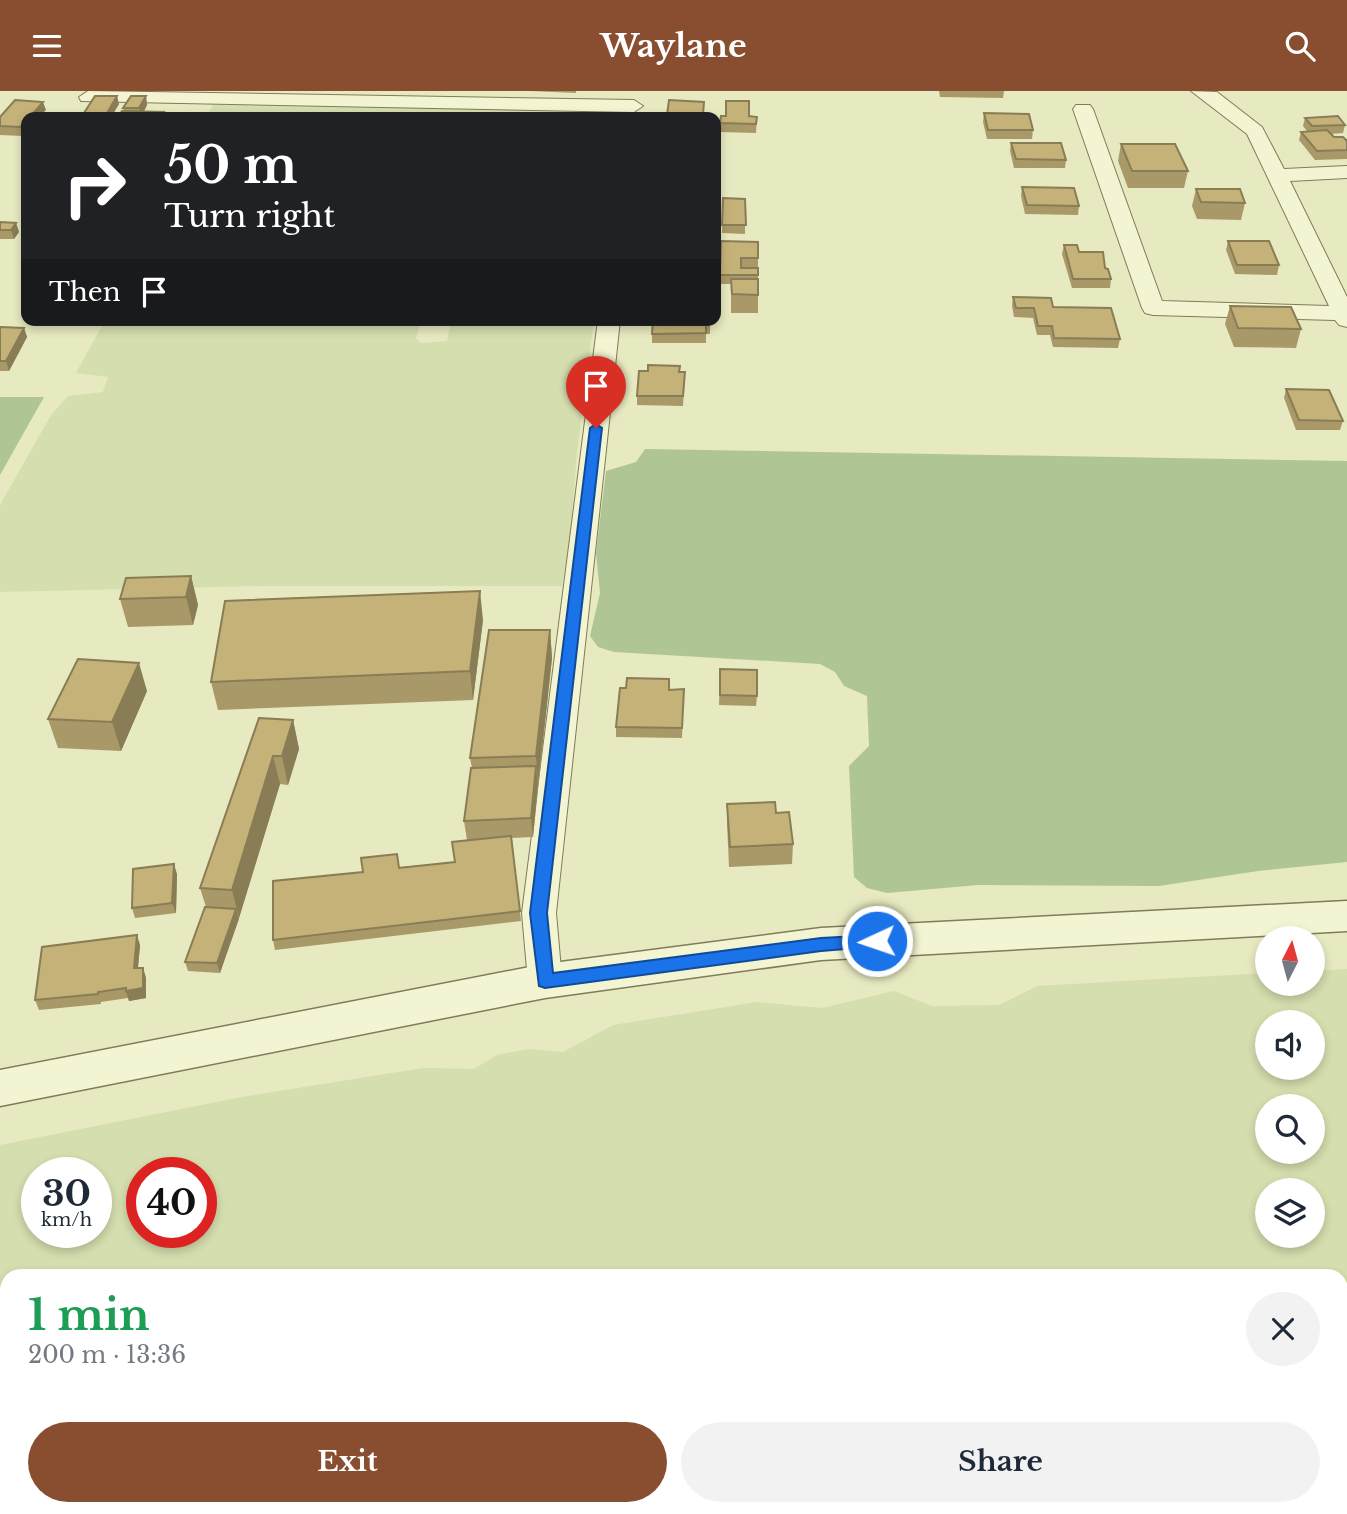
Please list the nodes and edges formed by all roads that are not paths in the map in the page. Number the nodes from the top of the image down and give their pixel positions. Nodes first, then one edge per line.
1 (1200, 91) edge
2 (88, 97) dead end
3 (634, 105) edge
4 (1083, 109) dead end
5 (1347, 173) edge
6 (1276, 176) junction
7 (1345, 316) edge
8 (608, 326) edge
9 (1347, 916) edge
10 (545, 981) junction
11 (0, 1088) edge

1 - 6 street
2 - 3 street
4 - 7 street
5 - 6 street
6 - 7 street
8 - 10 street
9 - 10 street
10 - 11 street

